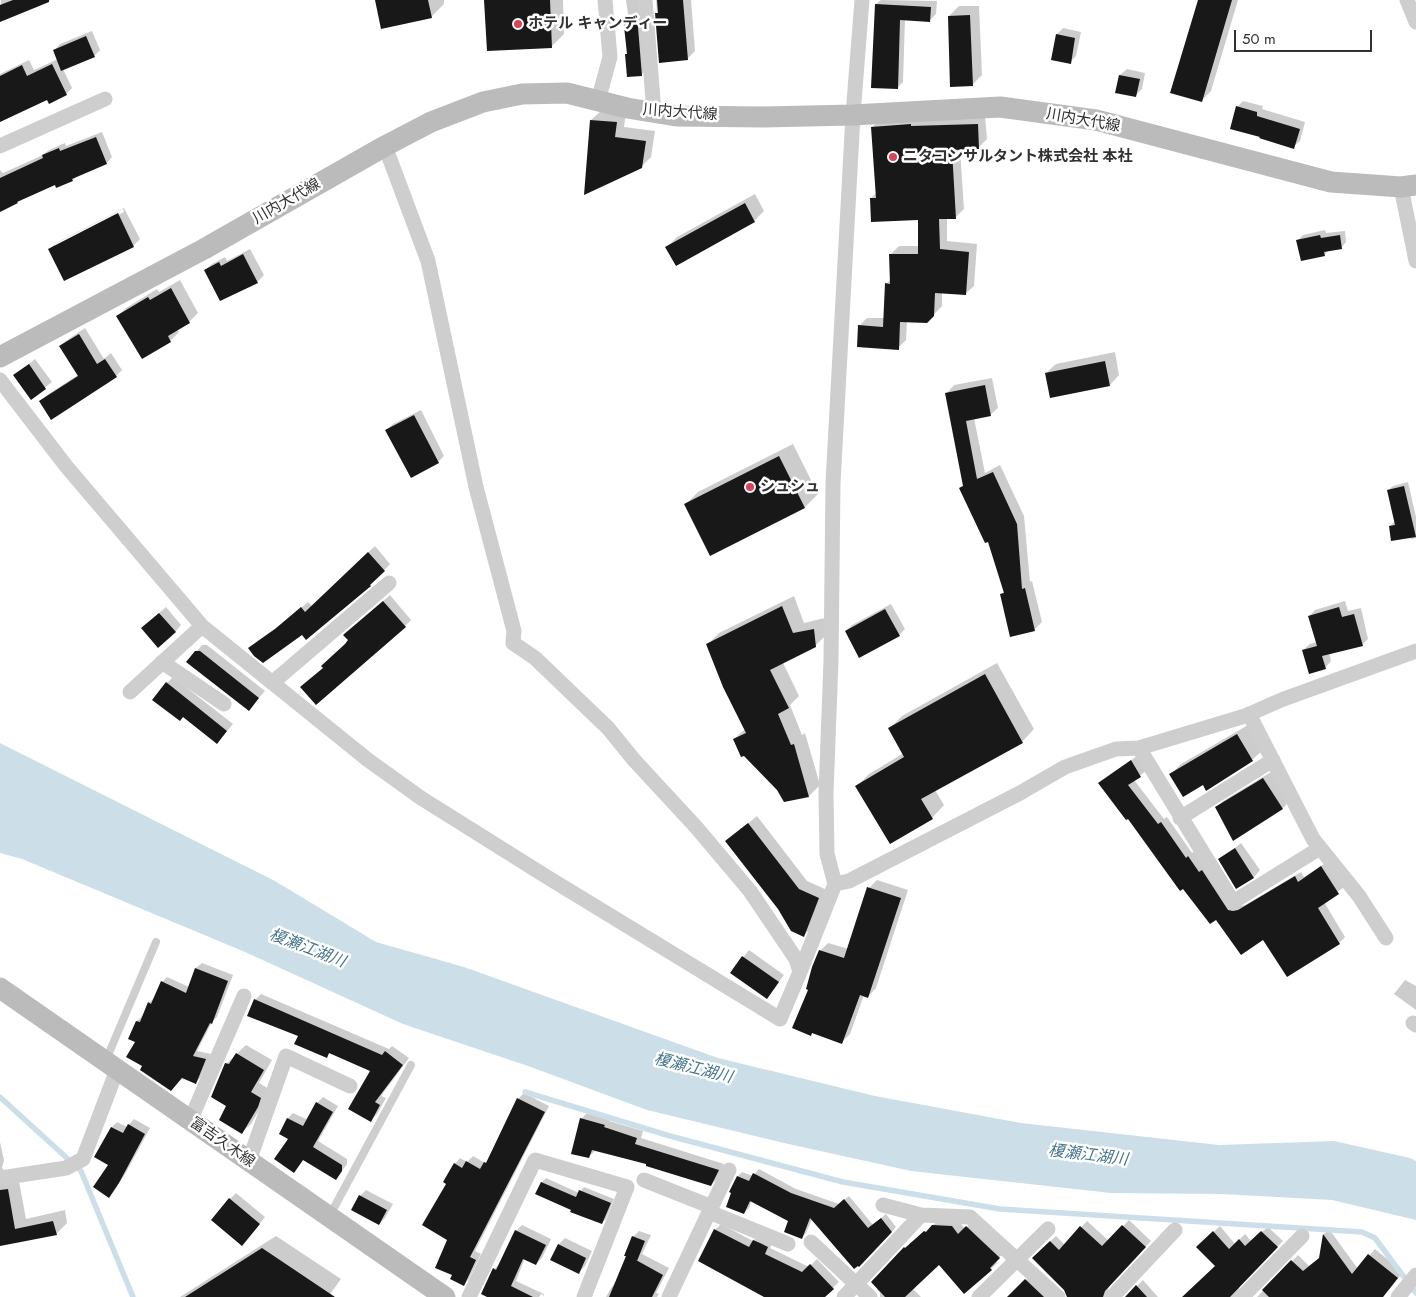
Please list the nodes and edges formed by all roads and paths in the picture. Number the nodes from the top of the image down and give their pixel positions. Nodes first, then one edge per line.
1 (605, 0) edge
2 (645, 0) edge
3 (862, 0) edge
4 (1407, 0) edge
5 (1416, 22) edge
6 (105, 98) dead end
7 (598, 101) junction
8 (654, 112) junction
9 (853, 115) junction
10 (0, 146) edge
11 (385, 146) junction
12 (1408, 186) edge
13 (1416, 261) edge
14 (0, 357) edge
15 (0, 380) edge
16 (389, 583) dead end
17 (202, 626) junction
18 (1416, 651) edge
19 (162, 662) junction
20 (272, 683) junction
21 (130, 692) dead end
22 (224, 704) dead end
23 (1250, 714) junction
24 (1139, 748) junction
25 (1273, 760) junction
26 (1180, 818) junction
27 (1320, 848) junction
28 (835, 884) junction
29 (1386, 938) dead end
30 (156, 942) dead end
31 (800, 972) junction
32 (0, 988) edge
33 (244, 996) dead end
34 (411, 1065) dead end
35 (111, 1066) junction
36 (350, 1086) dead end
37 (190, 1121) junction
38 (249, 1161) junction
39 (729, 1170) dead end
40 (0, 1178) edge
41 (644, 1180) dead end
42 (883, 1206) dead end
43 (710, 1210) junction
44 (921, 1215) junction
45 (329, 1217) junction
46 (1048, 1229) dead end
47 (1175, 1230) dead end
48 (1302, 1236) dead end
49 (811, 1242) dead end
50 (788, 1244) dead end
51 (1017, 1259) junction
52 (1416, 1275) edge
53 (856, 1284) junction
54 (446, 1297) edge
55 (469, 1297) edge
56 (584, 1297) edge
57 (670, 1297) edge
58 (844, 1297) edge
59 (870, 1297) edge
60 (979, 1297) edge
61 (1058, 1297) edge
62 (1112, 1297) edge
63 (1242, 1297) edge
64 (1398, 1297) edge

1 - 7 street
2 - 8 street
3 - 9 street
4 - 5 street
6 - 10 street
7 - 8 main road, 川内大代線
7 - 11 main road, 川内大代線
8 - 9 main road, 川内大代線
9 - 12 main road, 川内大代線
9 - 28 street
11 - 14 main road, 川内大代線
11 - 31 street
12 - 13 street
15 - 17 street
16 - 20 street
17 - 19 street
17 - 20 street
18 - 23 street
19 - 21 street
19 - 22 street
20 - 31 street
23 - 24 street
23 - 25 street
24 - 26 street
24 - 28 street
25 - 26 street
25 - 27 street
26 - 27 street
27 - 29 street
28 - 31 street
30 - 35 lane
32 - 35 main road, 富吉久木線
33 - 37 street
34 - 45 lane
35 - 37 main road, 富吉久木線
35 - 40 street
36 - 38 street
37 - 38 main road, 富吉久木線
38 - 45 main road, 富吉久木線
39 - 43 street
41 - 43 street
42 - 44 street
43 - 50 street
43 - 57 street
44 - 51 street
44 - 53 street
45 - 54 main road, 富吉久木線
46 - 51 street
47 - 62 street
48 - 63 street
49 - 53 street
51 - 60 street
51 - 61 street
52 - 64 street
53 - 58 street
53 - 59 street
55 - 56 street

